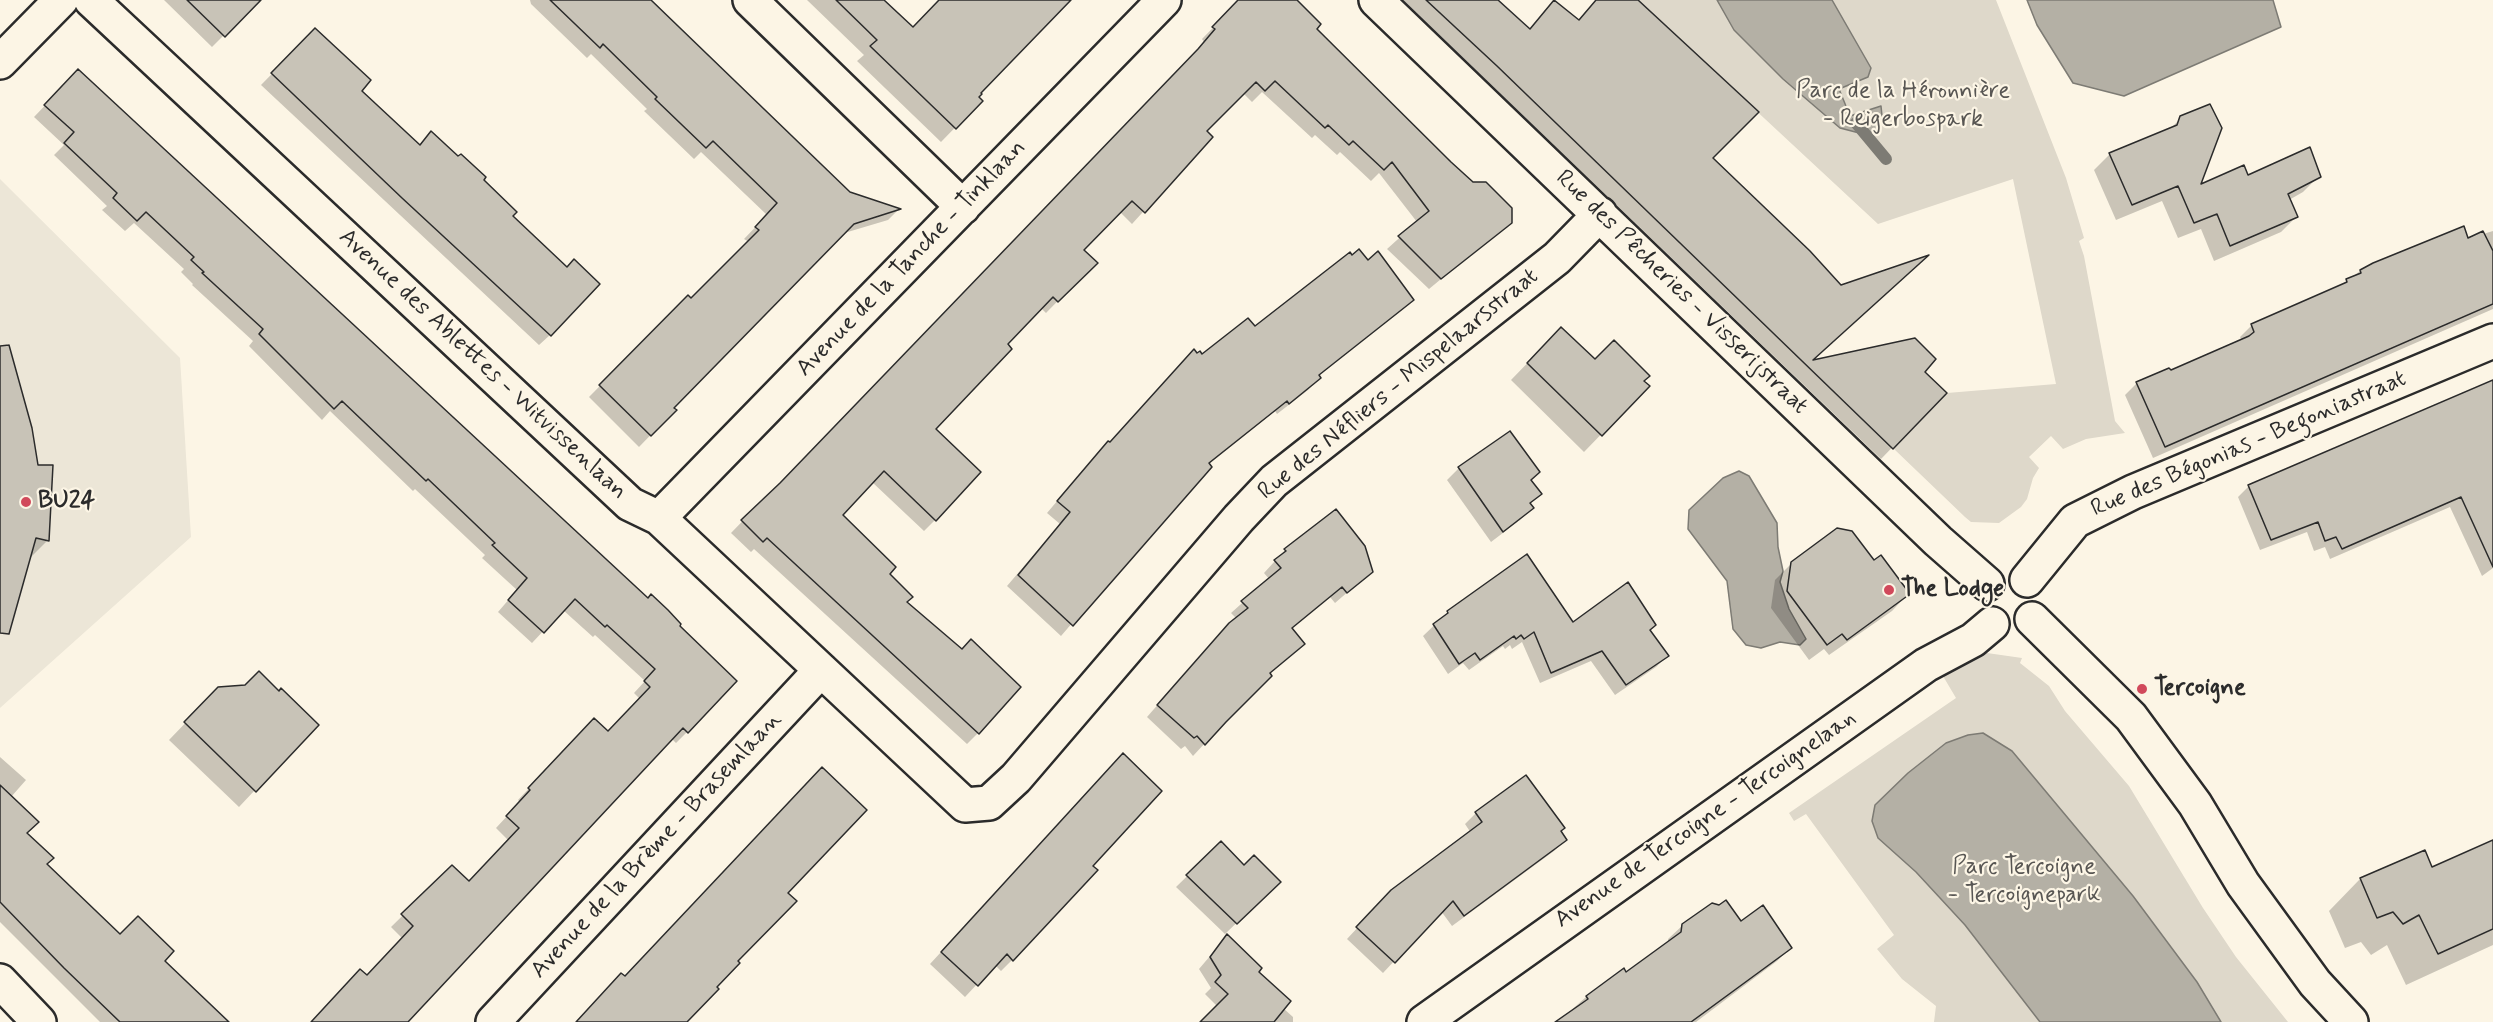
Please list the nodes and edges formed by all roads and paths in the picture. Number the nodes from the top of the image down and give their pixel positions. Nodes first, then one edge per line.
1 (61, 0) edge
2 (91, 0) edge
3 (750, 0) edge
4 (1164, 0) edge
5 (1376, 0) edge
6 (0, 62) edge
7 (963, 207) junction
8 (1600, 214) junction
9 (2493, 341) edge
10 (659, 518) junction
11 (2027, 579) junction
12 (1987, 584) junction
13 (2032, 620) junction
14 (1992, 624) junction
15 (821, 670) junction
16 (989, 803) joint
17 (0, 981) edge
18 (39, 1022) edge
19 (493, 1022) edge
20 (1424, 1022) edge
21 (2350, 1022) edge

1 - 6 street
2 - 10 street, Avenue des Ablettes - Witvissenlaan
3 - 7 street
4 - 7 street, Avenue de la Tanche - Tinklaan
5 - 8 street, Rue des Pêcheries - Visserijstraat
7 - 10 street, Avenue de la Tanche - Tinklaan
8 - 12 street, Rue des Pêcheries - Visserijstraat
8 - 16 street, Rue des Néfliers - Mispelaarsstraat
9 - 11 street, Rue des Bégonias - Begoniastraat
10 - 15 street, Avenue des Ablettes - Witvissenlaan
11 - 12 street
11 - 13 street
12 - 14 street
13 - 14 street
13 - 21 street
14 - 20 street, Avenue de Tercoigne - Tercoignelaan
15 - 16 street, Avenue des Ablettes - Witvissenlaan
15 - 19 street, Avenue de la Brème - Brasemlaan
17 - 18 street

